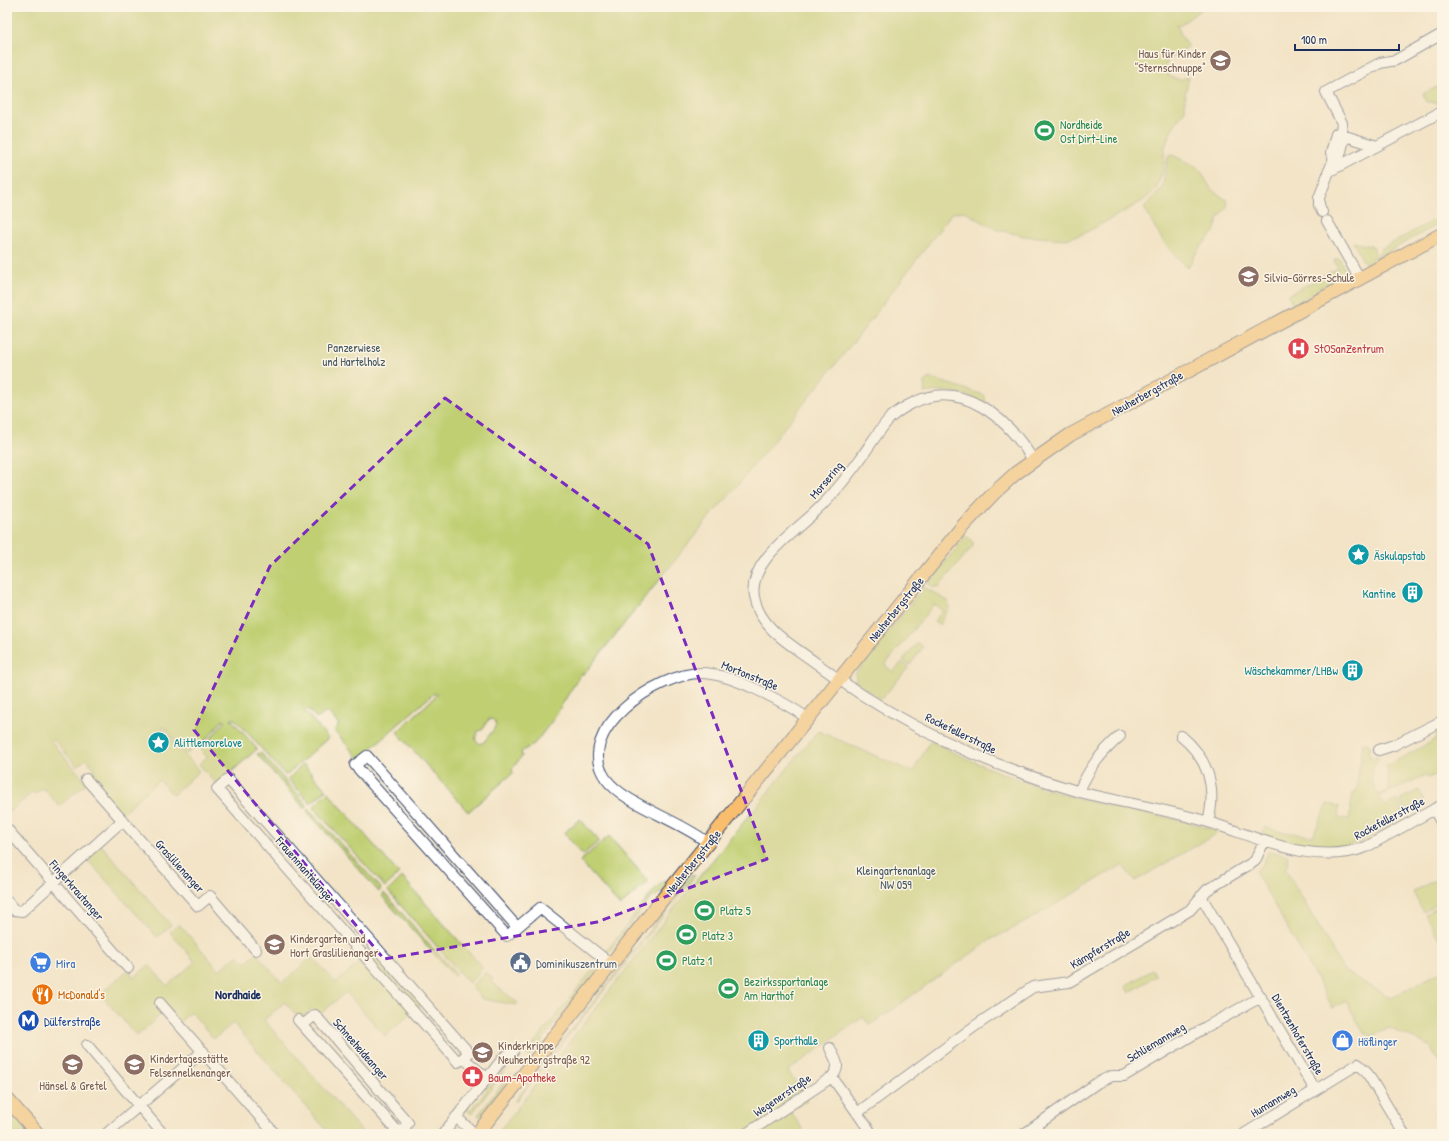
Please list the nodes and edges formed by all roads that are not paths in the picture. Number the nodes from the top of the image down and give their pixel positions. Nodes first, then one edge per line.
1 (1442, 34) edge
2 (1442, 114) edge
3 (1343, 134) junction
4 (1377, 146) junction
5 (1328, 172) junction
6 (1442, 234) edge
7 (1360, 279) junction
8 (1033, 460) junction
9 (840, 680) junction
10 (809, 719) junction
11 (1442, 720) edge
12 (1120, 736) dead end
13 (1181, 736) dead end
14 (1379, 750) dead end
15 (86, 779) dead end
16 (1079, 791) junction
17 (1438, 807) edge
18 (122, 821) junction
19 (1208, 822) junction
20 (1442, 824) edge
21 (270, 827) junction
22 (7, 830) edge
23 (259, 837) junction
24 (440, 840) junction
25 (1264, 841) junction
26 (708, 843) junction
27 (429, 850) junction
28 (53, 882) junction
29 (1201, 896) junction
30 (7, 901) edge
31 (344, 910) junction
32 (333, 920) junction
33 (517, 928) junction
34 (256, 950) dead end
35 (611, 964) junction
36 (128, 968) dead end
37 (401, 975) junction
38 (390, 985) junction
39 (1261, 997) junction
40 (160, 1003) dead end
41 (430, 1008) junction
42 (419, 1017) junction
43 (87, 1045) dead end
44 (830, 1048) dead end
45 (203, 1051) junction
46 (513, 1052) dead end
47 (463, 1058) junction
48 (832, 1077) junction
49 (487, 1078) junction
50 (1315, 1090) junction
51 (7, 1099) edge
52 (139, 1106) junction
53 (397, 1111) junction
54 (857, 1113) junction
55 (456, 1117) junction
56 (387, 1120) junction
57 (406, 1132) edge
58 (38, 1134) edge
59 (106, 1134) edge
60 (163, 1134) edge
61 (275, 1134) edge
62 (443, 1134) edge
63 (476, 1134) edge
64 (746, 1134) edge
65 (872, 1134) edge
66 (1024, 1134) edge
67 (1244, 1134) edge
68 (1404, 1134) edge

1 - 3 street
2 - 4 street
3 - 4 street
3 - 5 street
4 - 5 street
5 - 7 street
6 - 7 main road, Neuherbergstraße
7 - 8 main road, Neuherbergstraße
8 - 9 main road, Neuherbergstraße
8 - 9 street, Morsering
9 - 10 main road, Neuherbergstraße
9 - 16 street, Rockefellerstraße
10 - 26 main road, Neuherbergstraße
10 - 26 street, Mortonstraße
11 - 14 street
12 - 16 street
13 - 19 street
15 - 18 street, Graslilienanger
16 - 19 street, Rockefellerstraße
17 - 20 street
17 - 25 street, Rockefellerstraße
18 - 28 street
18 - 34 street, Graslilienanger
19 - 25 street, Rockefellerstraße
21 - 23 street, Frauenmantelanger
21 - 23 street, Frauenmantelanger
21 - 31 street, Frauenmantelanger
22 - 28 street, Fingerkrautanger
23 - 32 street, Frauenmantelanger
24 - 27 street
24 - 27 street
24 - 33 street
25 - 29 street, Kämpferstraße
26 - 35 main road, Neuherbergstraße
27 - 33 street
28 - 30 street
28 - 36 street, Fingerkrautanger
29 - 39 street, Dientzenhoferstraße
29 - 54 street, Kämpferstraße
31 - 32 street, Frauenmantelanger
31 - 37 street, Frauenmantelanger
32 - 38 street, Frauenmantelanger
33 - 35 street
35 - 63 main road, Neuherbergstraße
37 - 38 street
37 - 41 street, Frauenmantelanger
38 - 42 street, Frauenmantelanger
39 - 50 street, Dientzenhoferstraße
39 - 66 street, Schliemannweg
40 - 45 street
41 - 42 street
41 - 47 street, Frauenmantelanger
42 - 47 street, Frauenmantelanger
43 - 52 street
44 - 48 street
45 - 52 street
45 - 61 street
46 - 49 street
47 - 49 street, Frauenmantelanger
48 - 54 street
48 - 64 street, Wegenerstraße
49 - 55 street
50 - 67 street, Humannweg
50 - 68 street, Dientzenhoferstraße
51 - 58 main road
52 - 59 street
52 - 60 street
53 - 56 street
53 - 56 street, Schneeheideanger
53 - 57 street, Schneeheideanger
54 - 65 street
55 - 62 street
55 - 63 street, Neuherbergstraße
56 - 57 street, Schneeheideanger

